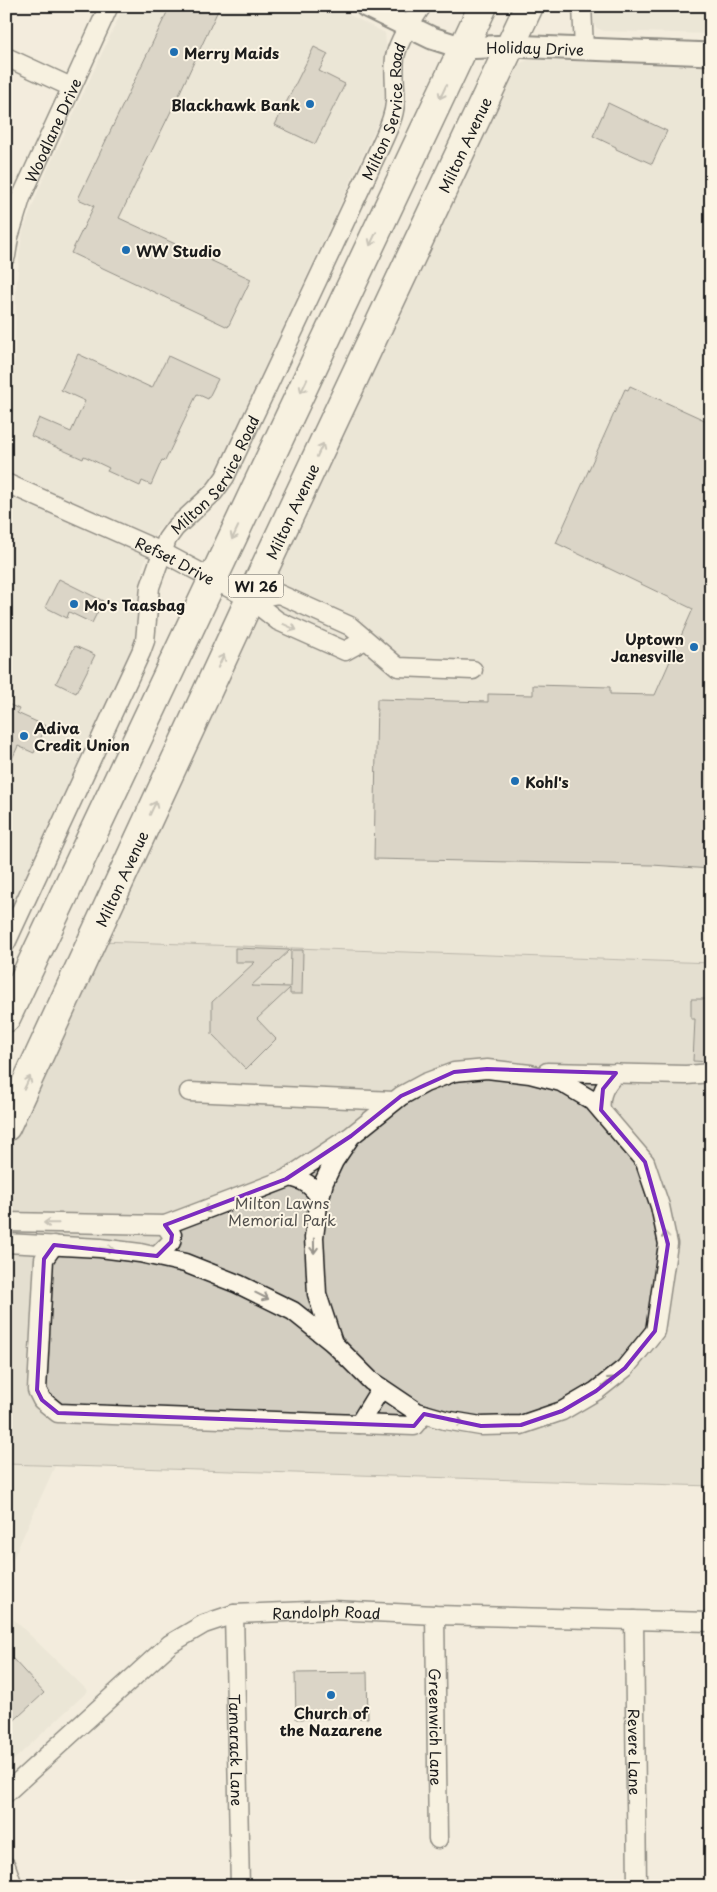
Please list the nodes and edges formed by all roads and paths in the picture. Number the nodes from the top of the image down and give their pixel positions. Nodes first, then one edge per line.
1 (109, 6) edge
2 (366, 6) edge
3 (422, 6) edge
4 (483, 6) edge
5 (529, 6) edge
6 (582, 6) edge
7 (409, 26) junction
8 (510, 46) junction
9 (463, 48) junction
10 (584, 49) junction
11 (711, 54) edge
12 (6, 57) edge
13 (71, 87) junction
14 (6, 256) edge
15 (6, 483) edge
16 (162, 552) junction
17 (213, 579) junction
18 (250, 599) junction
19 (365, 640) junction
20 (473, 670) dead end
21 (6, 943) edge
22 (6, 1018) edge
23 (512, 1072) junction
24 (711, 1073) edge
25 (616, 1074) junction
26 (189, 1092) dead end
27 (394, 1102) junction
28 (601, 1110) junction
29 (6, 1127) edge
30 (351, 1136) junction
31 (289, 1177) junction
32 (320, 1198) junction
33 (6, 1222) edge
34 (165, 1225) junction
35 (12, 1243) edge
36 (49, 1252) junction
37 (157, 1256) junction
38 (333, 1342) junction
39 (380, 1388) junction
40 (424, 1414) junction
41 (359, 1424) junction
42 (234, 1614) junction
43 (435, 1615) junction
44 (634, 1620) junction
45 (711, 1622) edge
46 (6, 1793) edge
47 (438, 1839) dead end
48 (6, 1866) edge
49 (13, 1886) edge
50 (240, 1886) edge
51 (637, 1886) edge

1 - 13 street, Woodlane Drive
2 - 7 street, Holiday Drive
3 - 7 street, Milton Service Road
4 - 9 main road, WI 26
5 - 8 main road, Milton Avenue / WI 26
6 - 10 street
7 - 9 street, Holiday Drive
7 - 16 street, Milton Service Road
8 - 9 street, Holiday Drive
8 - 10 street, Holiday Drive
18 -> 8 main road, Milton Avenue / WI 26
9 -> 17 main road, WI 26
10 - 11 street, Holiday Drive
12 - 13 street
13 - 14 street, Woodlane Drive
15 - 16 street, Refset Drive
16 - 17 street, Refset Drive
16 - 21 street, Milton Service Road
17 - 18 street, Refset Drive
17 - 22 main road, WI 26
18 - 19 street
18 -> 19 street, Refset Drive
29 -> 18 main road, Milton Avenue / WI 26
19 - 20 street
23 - 25 street
23 - 27 street
23 - 28 street
24 - 25 street
25 - 28 street
26 - 27 street
27 - 30 street
40 -> 28 street
30 - 31 street
30 - 32 street
31 - 32 street
31 -> 34 street
32 -> 38 street
34 -> 33 street
34 - 37 street
35 - 36 street
36 -> 37 street
36 - 41 street
37 -> 38 street
38 - 39 street
39 - 40 street
39 - 41 street
40 - 41 street
42 - 43 street, Randolph Road
42 - 46 street, Randolph Road
42 - 50 street, Tamarack Lane
43 - 44 street, Randolph Road
43 - 47 street, Greenwich Lane
44 - 45 street, Randolph Road
44 - 51 street, Revere Lane
48 - 49 street

